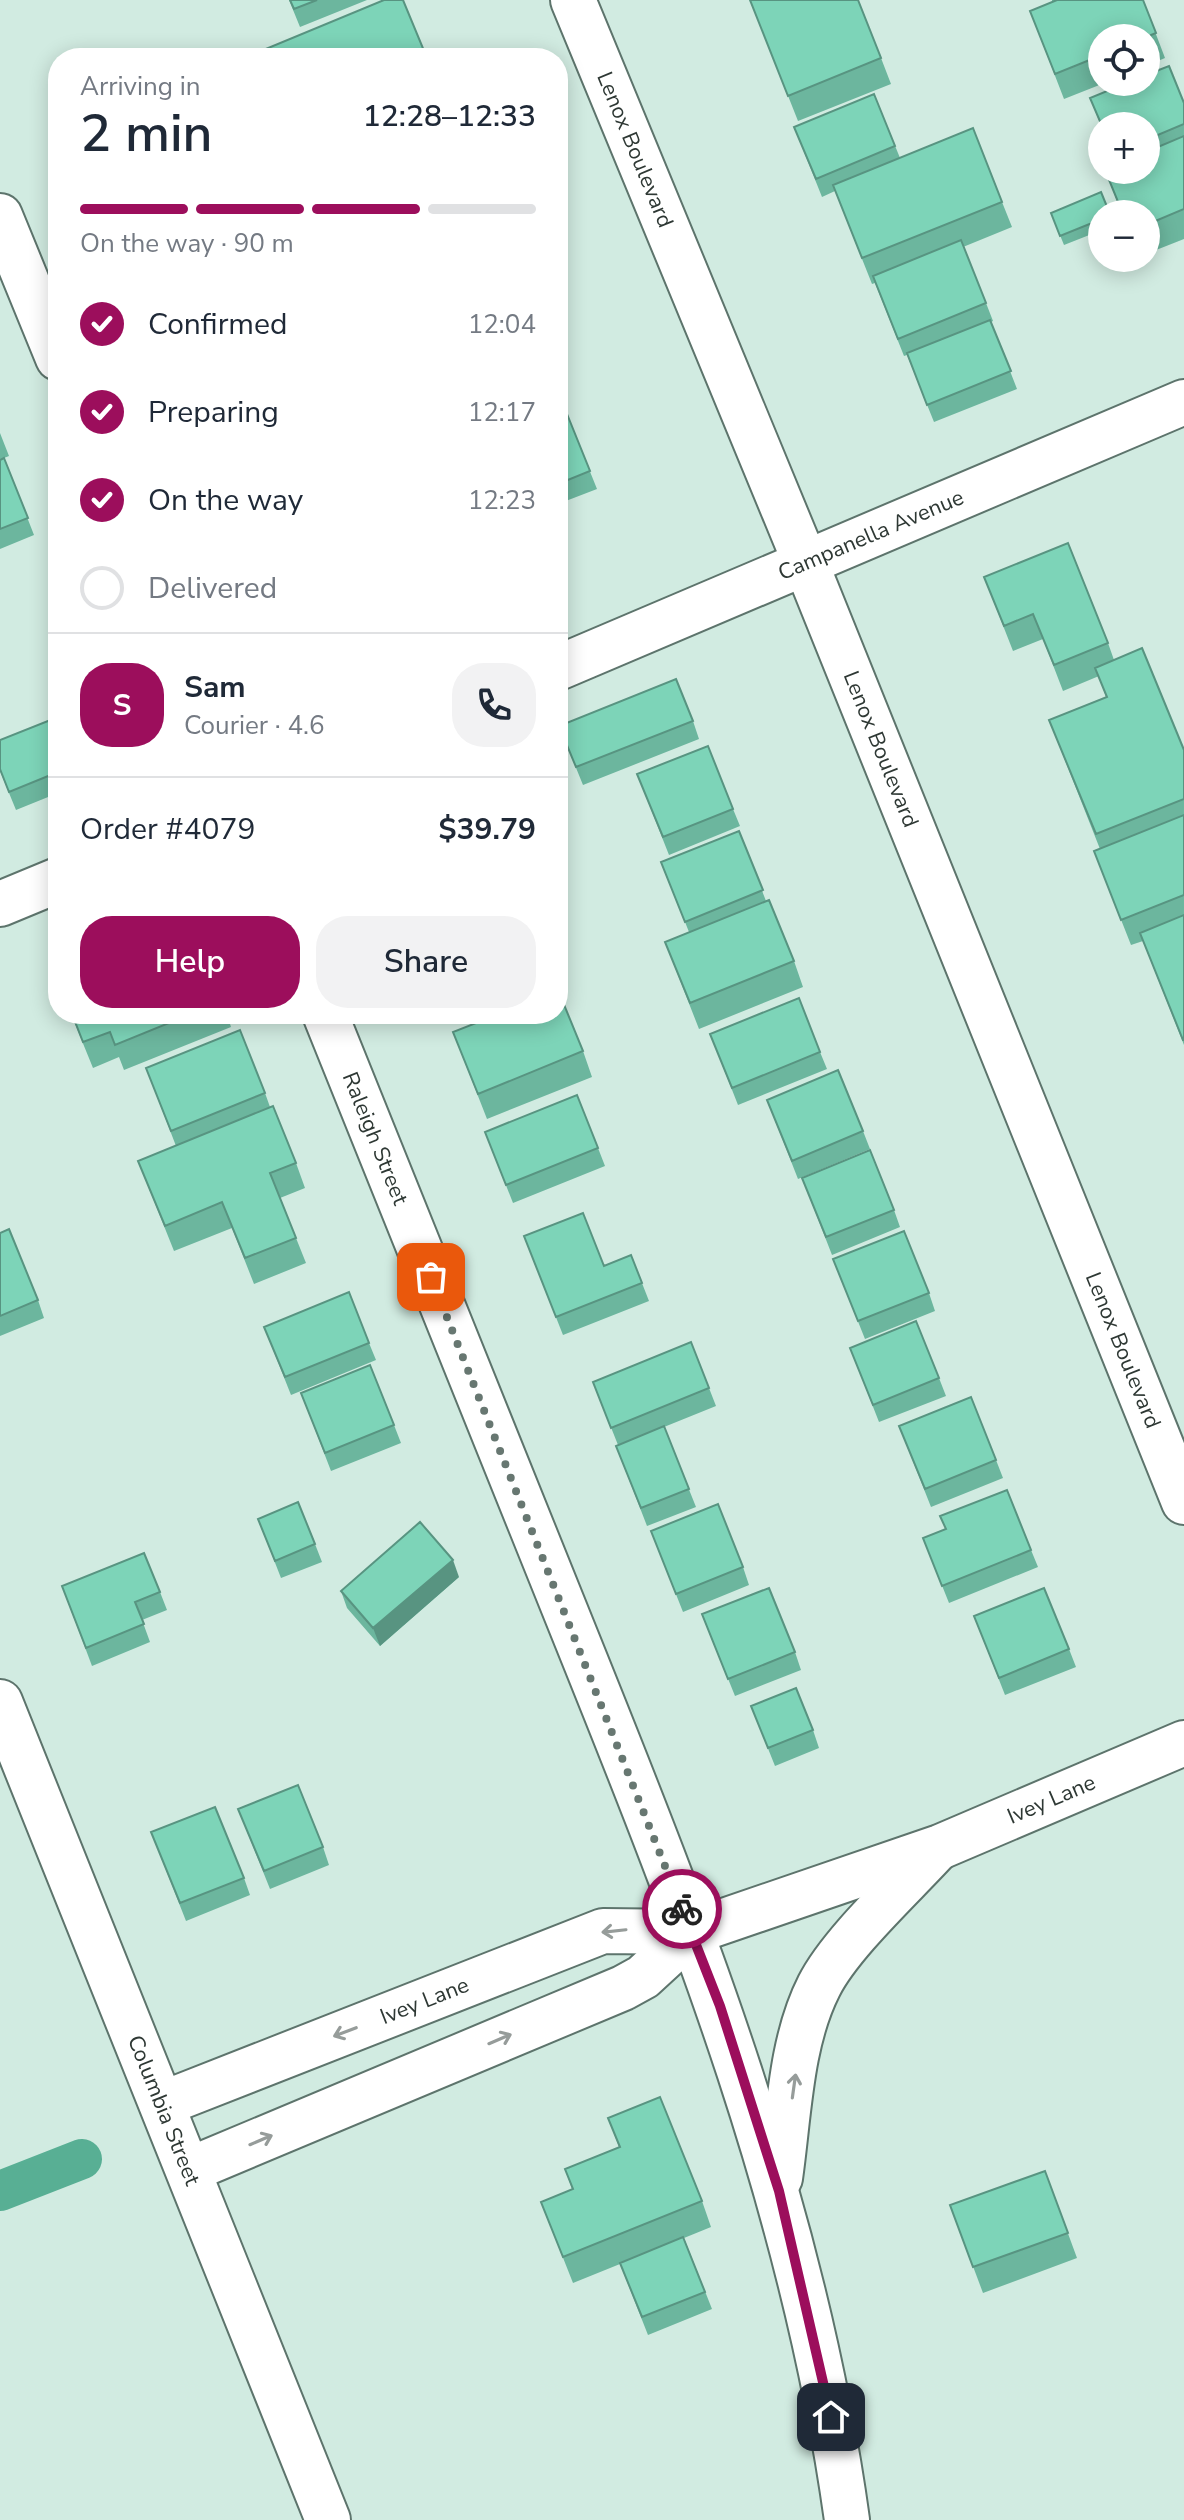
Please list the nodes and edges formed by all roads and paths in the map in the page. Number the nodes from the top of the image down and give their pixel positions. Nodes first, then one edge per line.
1 (573, 0) edge
2 (0, 216) edge
3 (48, 334) edge
4 (1184, 402) edge
5 (806, 564) junction
6 (568, 664) edge
7 (48, 884) edge
8 (0, 904) edge
9 (329, 1024) edge
10 (1184, 1502) edge
11 (0, 1702) edge
12 (1184, 1743) edge
13 (940, 1847) junction
14 (692, 1932) junction
15 (162, 2104) junction
16 (189, 2170) junction
17 (779, 2191) junction
18 (328, 2520) edge
19 (847, 2520) edge

1 - 5 street, Lenox Boulevard
2 - 3 street
4 - 5 street, Campanella Avenue
5 - 6 street, Campanella Avenue
5 - 10 street, Lenox Boulevard
7 - 8 street
9 - 14 street, Raleigh Street
11 - 15 street, Columbia Street
12 - 13 street, Ivey Lane
13 - 14 street, Ivey Lane
17 -> 13 street
14 -> 15 street, Ivey Lane
16 -> 14 street, Ivey Lane
14 - 17 street
15 - 16 street, Columbia Street
16 - 18 street, Columbia Street
17 - 19 street

